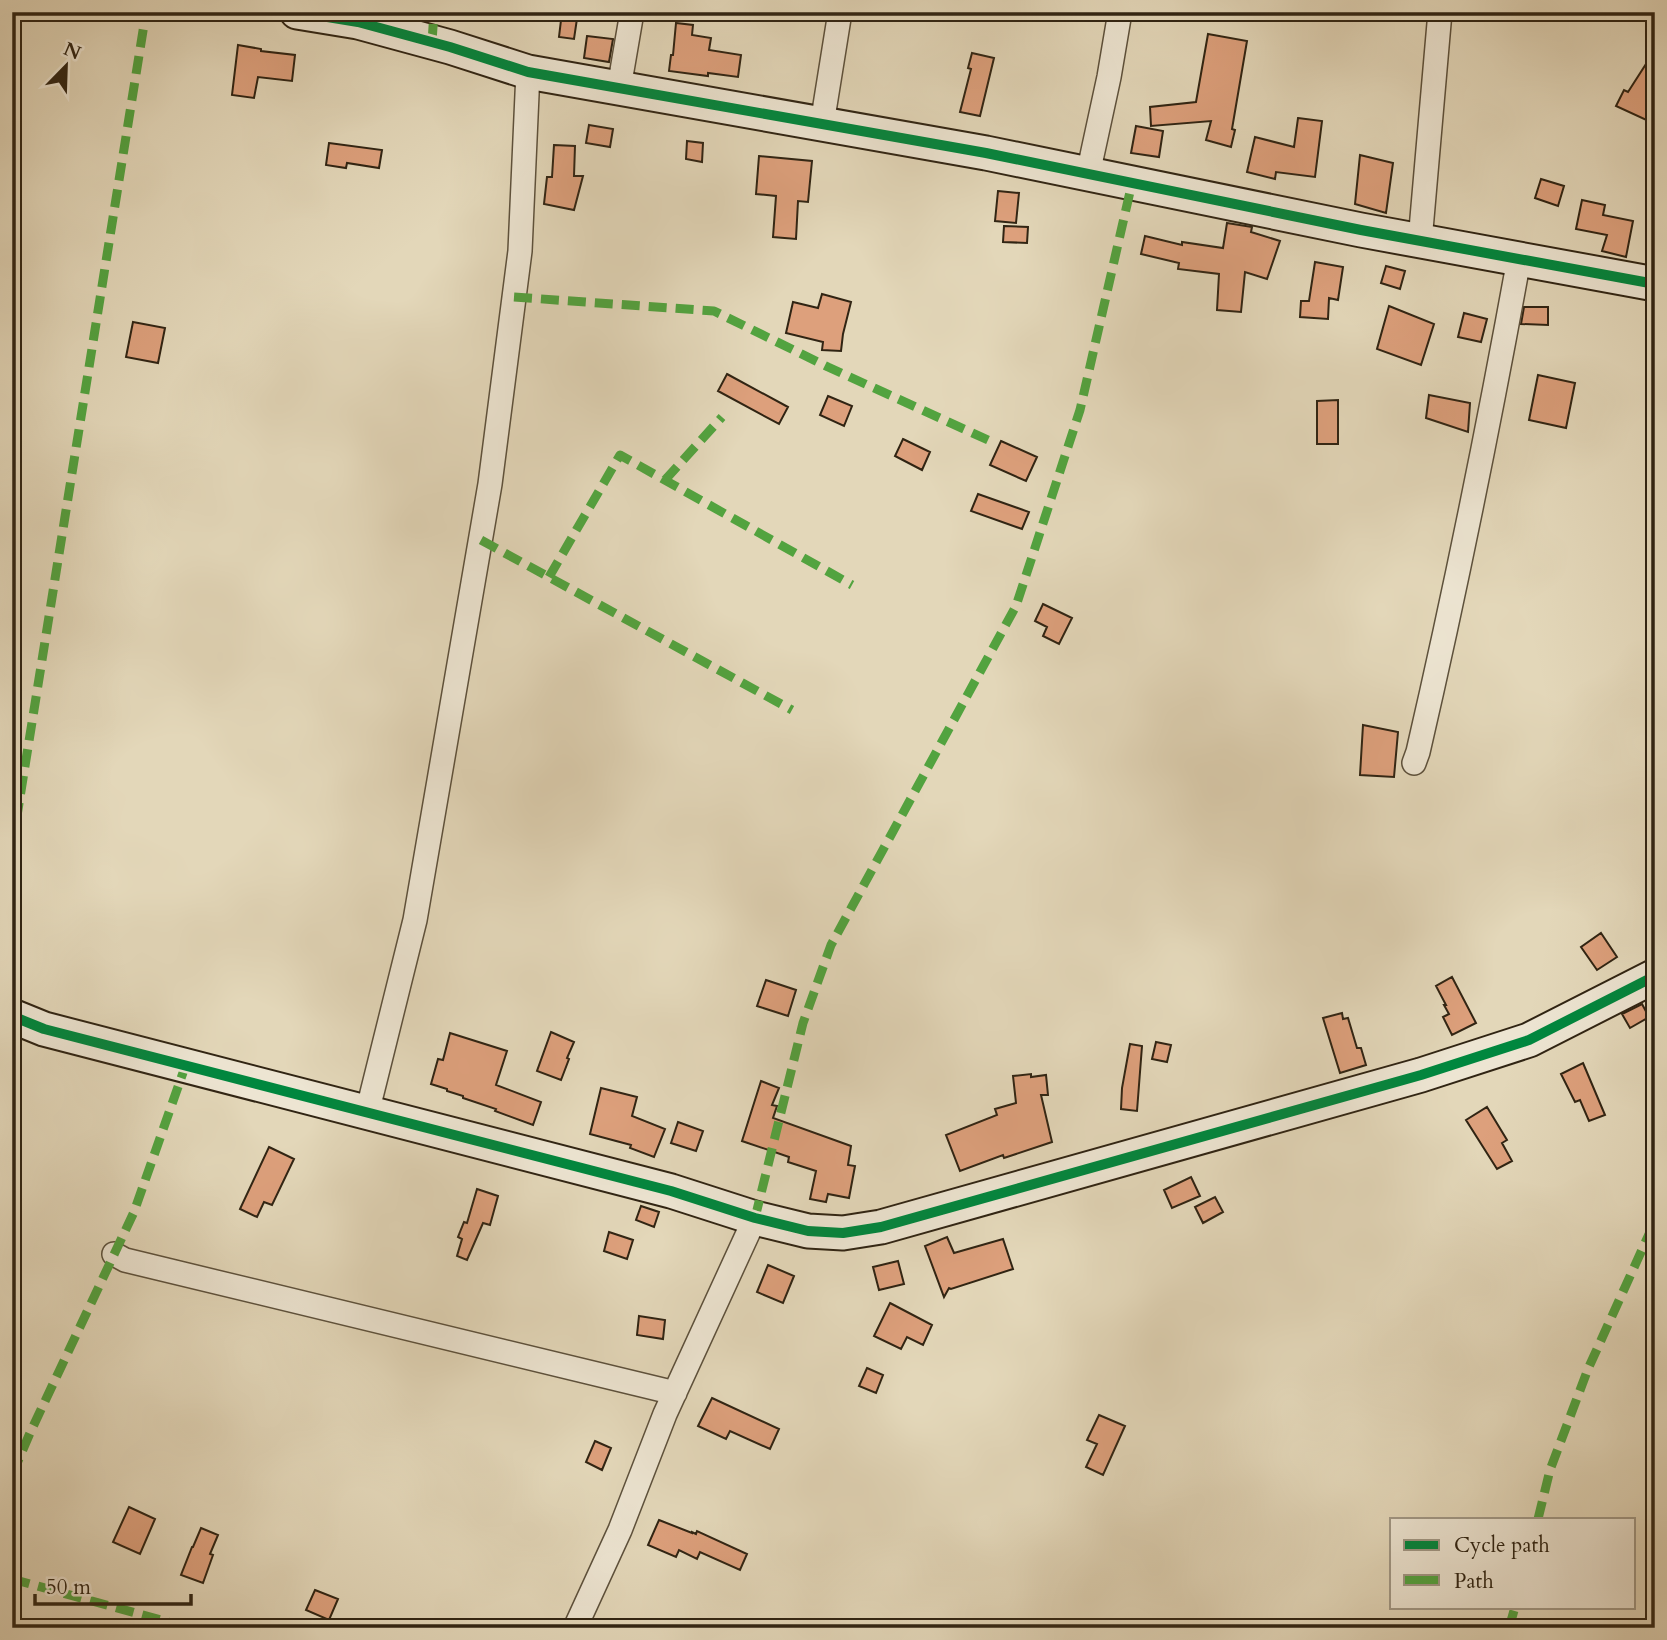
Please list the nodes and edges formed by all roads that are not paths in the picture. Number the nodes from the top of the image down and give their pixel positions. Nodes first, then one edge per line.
1 (298, 12) edge
2 (632, 12) edge
3 (840, 12) edge
4 (1120, 12) edge
5 (1440, 12) edge
6 (356, 17) edge
7 (528, 72) junction
8 (619, 88) junction
9 (822, 124) junction
10 (1088, 174) junction
11 (1420, 241) junction
12 (1519, 259) junction
13 (1655, 284) edge
14 (1414, 763) dead end
15 (1655, 976) edge
16 (12, 1016) edge
17 (367, 1113) junction
18 (755, 1218) junction
19 (114, 1254) dead end
20 (675, 1392) junction
21 (575, 1628) edge

1 - 6 street
2 - 8 street
3 - 9 street
4 - 10 street
5 - 11 street
6 - 7 street
7 - 8 street
7 - 17 street
8 - 9 street
9 - 10 street
10 - 11 street
11 - 12 street
12 - 13 street
12 - 14 street
15 - 18 street
16 - 17 street
17 - 18 street
18 - 20 street
19 - 20 street
20 - 21 street

